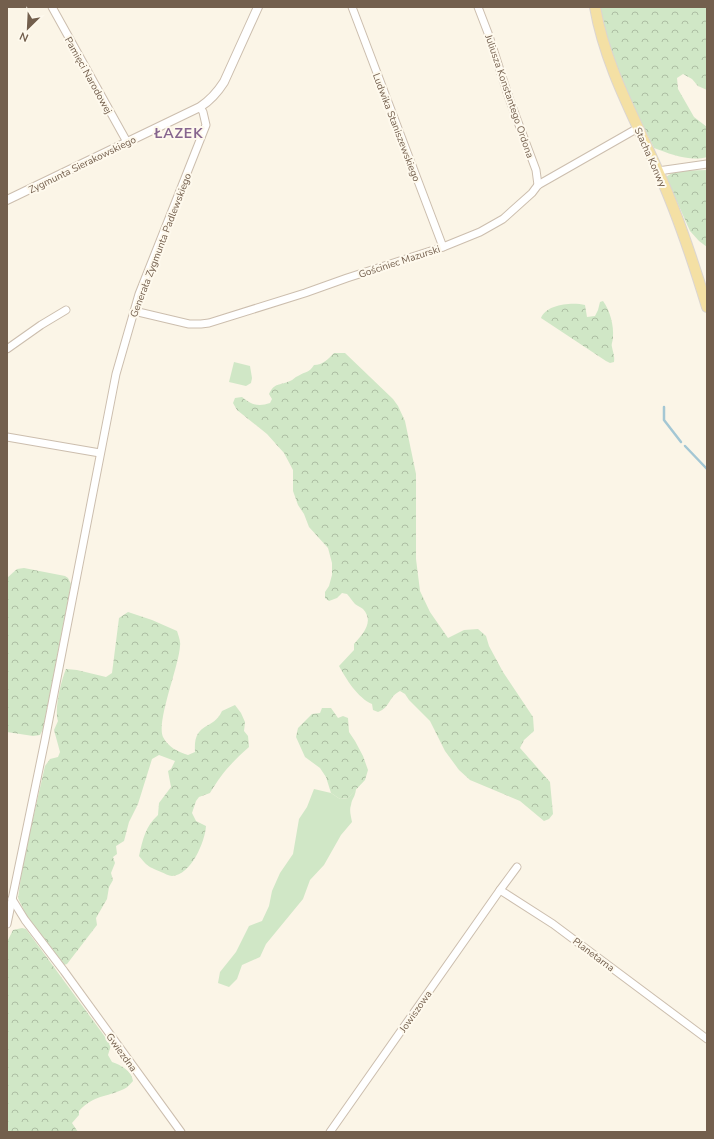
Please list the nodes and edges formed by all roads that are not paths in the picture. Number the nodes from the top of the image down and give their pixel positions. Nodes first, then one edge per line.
1 (52, 7) edge
2 (258, 7) edge
3 (352, 7) edge
4 (478, 7) edge
5 (595, 7) edge
6 (200, 107) junction
7 (638, 128) junction
8 (127, 142) junction
9 (707, 164) edge
10 (658, 171) junction
11 (538, 185) junction
12 (7, 200) edge
13 (443, 247) junction
14 (707, 307) edge
15 (66, 310) dead end
16 (134, 312) junction
17 (7, 349) edge
18 (7, 437) edge
19 (100, 453) junction
20 (517, 867) dead end
21 (500, 890) junction
22 (12, 899) junction
23 (7, 924) edge
24 (707, 1039) edge
25 (181, 1132) edge
26 (330, 1132) edge

1 - 8 street, Pamięci Narodowej
2 - 6 street
3 - 13 street, Ludwika Staniszewskiego
4 - 11 street, Juliusza Konstantego Ordona
5 - 7 main road, Stacha Konwy
6 - 8 street, Zygmunta Sierakowskiego
6 - 16 street, Generała Zygmunta Padlewskiego
7 - 10 main road, Stacha Konwy
7 - 11 street, Gościniec Mazurski
8 - 12 street, Zygmunta Sierakowskiego
9 - 10 street
10 - 14 main road, Stacha Konwy
11 - 13 street, Gościniec Mazurski
13 - 16 street, Gościniec Mazurski
15 - 17 street
16 - 19 street, Generała Zygmunta Padlewskiego
18 - 19 street
19 - 22 street, Generała Zygmunta Padlewskiego
20 - 21 street
21 - 24 street, Planetarna
21 - 26 street, Jowiszowa
22 - 23 street, Generała Zygmunta Padlewskiego
22 - 25 street, Gwiezdna

